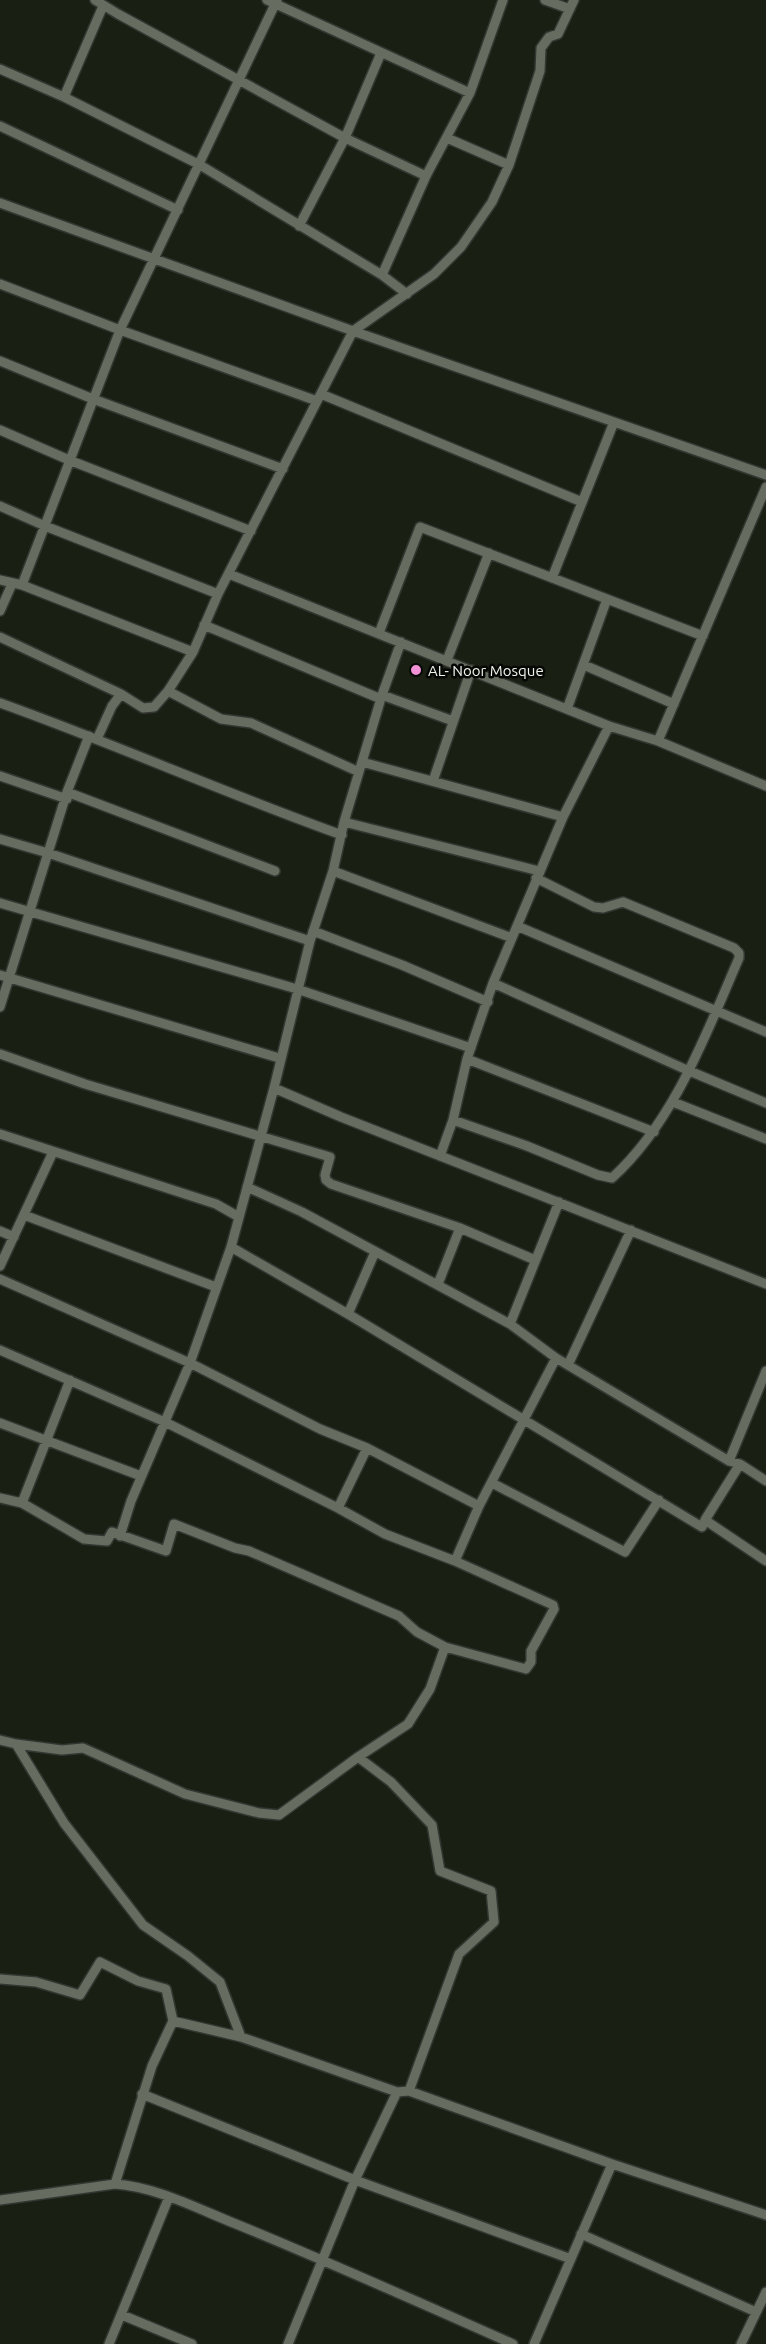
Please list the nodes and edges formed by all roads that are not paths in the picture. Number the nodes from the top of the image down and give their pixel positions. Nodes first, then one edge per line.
1 (491, 0) edge
2 (545, 0) edge
3 (273, 1) edge
4 (99, 3) edge
5 (502, 3) edge
6 (572, 4) edge
7 (381, 53) junction
8 (0, 69) edge
9 (239, 80) junction
10 (470, 93) junction
11 (64, 97) junction
12 (0, 126) edge
13 (345, 138) junction
14 (447, 138) junction
15 (200, 165) junction
16 (509, 165) junction
17 (426, 176) junction
18 (0, 203) edge
19 (178, 210) junction
20 (299, 226) junction
21 (153, 259) junction
22 (382, 275) junction
23 (0, 284) edge
24 (407, 294) junction
25 (120, 330) junction
26 (353, 331) junction
27 (0, 361) edge
28 (319, 397) junction
29 (93, 399) junction
30 (614, 422) junction
31 (0, 430) edge
32 (69, 460) junction
33 (283, 469) junction
34 (766, 475) edge
35 (766, 487) edge
36 (582, 501) junction
37 (0, 506) edge
38 (45, 526) junction
39 (251, 531) junction
40 (489, 553) junction
41 (229, 574) junction
42 (552, 578) junction
43 (0, 580) edge
44 (17, 585) junction
45 (218, 594) junction
46 (607, 599) junction
47 (0, 611) edge
48 (204, 625) junction
49 (379, 633) junction
50 (703, 636) junction
51 (0, 637) edge
52 (401, 642) junction
53 (193, 652) junction
54 (447, 660) junction
55 (584, 665) junction
56 (471, 670) junction
57 (168, 691) junction
58 (121, 694) junction
59 (381, 697) junction
60 (0, 702) edge
61 (674, 704) junction
62 (567, 709) junction
63 (453, 721) junction
64 (609, 726) junction
65 (93, 737) junction
66 (658, 741) junction
67 (361, 767) junction
68 (0, 776) edge
69 (433, 781) junction
70 (766, 786) edge
71 (67, 795) junction
72 (563, 817) junction
73 (344, 822) junction
74 (342, 835) junction
75 (0, 839) edge
76 (48, 853) junction
77 (275, 871) dead end
78 (333, 871) junction
79 (538, 875) junction
80 (0, 903) edge
81 (31, 910) junction
82 (517, 926) junction
83 (311, 936) junction
84 (512, 938) junction
85 (5, 976) edge
86 (493, 983) junction
87 (297, 988) junction
88 (488, 1002) junction
89 (0, 1007) edge
90 (716, 1011) junction
91 (766, 1032) edge
92 (471, 1048) junction
93 (0, 1054) edge
94 (279, 1058) junction
95 (467, 1059) junction
96 (687, 1071) junction
97 (274, 1088) junction
98 (673, 1102) junction
99 (766, 1103) edge
100 (453, 1120) junction
101 (654, 1132) junction
102 (0, 1134) edge
103 (261, 1137) junction
104 (766, 1139) edge
105 (53, 1152) junction
106 (440, 1156) junction
107 (247, 1187) junction
108 (559, 1202) junction
109 (24, 1215) junction
110 (239, 1217) junction
111 (460, 1228) junction
112 (632, 1230) junction
113 (0, 1231) edge
114 (14, 1237) junction
115 (231, 1247) junction
116 (375, 1252) junction
117 (535, 1260) junction
118 (0, 1266) edge
119 (0, 1280) edge
120 (438, 1284) junction
121 (766, 1284) edge
122 (216, 1287) junction
123 (348, 1314) junction
124 (510, 1324) junction
125 (0, 1350) edge
126 (556, 1358) junction
127 (190, 1363) junction
128 (567, 1365) junction
129 (766, 1371) edge
130 (70, 1380) junction
131 (524, 1420) junction
132 (165, 1422) junction
133 (0, 1423) edge
134 (45, 1440) junction
135 (367, 1448) junction
136 (729, 1461) junction
137 (740, 1464) junction
138 (141, 1476) junction
139 (766, 1480) edge
140 (492, 1483) junction
141 (0, 1498) edge
142 (659, 1500) junction
143 (22, 1503) junction
144 (479, 1506) junction
145 (338, 1508) junction
146 (705, 1520) junction
147 (120, 1536) junction
148 (455, 1561) junction
149 (766, 1561) edge
150 (445, 1647) junction
151 (0, 1740) edge
152 (16, 1744) junction
153 (358, 1757) junction
154 (0, 1979) edge
155 (173, 2021) junction
156 (241, 2037) junction
157 (410, 2091) junction
158 (397, 2092) junction
159 (142, 2094) junction
160 (612, 2164) junction
161 (355, 2180) junction
162 (115, 2184) junction
163 (169, 2197) junction
164 (0, 2200) edge
165 (766, 2215) edge
166 (581, 2234) junction
167 (322, 2259) junction
168 (571, 2259) junction
169 (766, 2292) edge
170 (756, 2312) junction
171 (122, 2315) junction
172 (109, 2344) edge
173 (192, 2344) edge
174 (288, 2344) edge
175 (513, 2344) edge
176 (534, 2344) edge
177 (741, 2344) edge

1 - 5 street
2 - 6 street
3 - 7 street
3 - 9 street
4 - 9 street
4 - 11 street
5 - 10 street
6 - 16 street
7 - 10 street
7 - 13 street
8 - 11 street
9 - 13 street
9 - 15 street
10 - 14 street
11 - 15 street
12 - 19 street
13 - 17 street
13 - 20 street
14 - 16 street
14 - 17 street
15 - 19 street
15 - 20 street
16 - 24 street
17 - 22 street
18 - 21 street
19 - 21 street
20 - 22 street
21 - 25 street
21 - 26 street
22 - 24 street
23 - 25 street
24 - 26 street
25 - 28 street
25 - 29 street
26 - 28 street
26 - 30 street
27 - 29 street
28 - 33 street
28 - 36 street
29 - 32 street
29 - 33 street
30 - 34 street
30 - 36 street
31 - 32 street
32 - 38 street
32 - 39 street
33 - 39 street
35 - 50 street
36 - 42 street
37 - 38 street
38 - 44 street
38 - 45 street
39 - 41 street
40 - 42 street
40 - 49 street
40 - 54 street
41 - 45 street
41 - 49 street
42 - 46 street
43 - 44 street
44 - 47 street
44 - 53 street
45 - 48 street
46 - 50 street
46 - 55 street
48 - 53 street
48 - 59 street
49 - 52 street
50 - 61 street
51 - 58 street
52 - 54 street
52 - 59 street
53 - 57 street
54 - 56 street
55 - 61 street
55 - 62 street
56 - 62 street
56 - 63 street
57 - 58 street
57 - 67 street
58 - 65 street
59 - 63 street
59 - 67 street
60 - 65 street
61 - 66 street
62 - 64 street
63 - 69 street
64 - 66 street
64 - 72 street
65 - 71 street
65 - 74 street
66 - 70 street
67 - 69 street
67 - 73 street
68 - 71 street
69 - 72 street
71 - 76 street
71 - 77 street
72 - 79 street
73 - 74 street
73 - 79 street
74 - 78 street
75 - 76 street
76 - 81 street
76 - 83 street
78 - 83 street
78 - 84 street
79 - 82 street
79 - 90 street
80 - 81 street
81 - 85 street
81 - 87 street
82 - 84 street
82 - 90 street
83 - 87 street
83 - 88 street
84 - 86 street
85 - 89 street
85 - 94 street
86 - 88 street
86 - 96 street
87 - 92 street
87 - 94 street
88 - 92 street
90 - 91 street
90 - 96 street
92 - 95 street
93 - 103 street
94 - 97 street
95 - 100 street
95 - 101 street
96 - 98 street
96 - 99 street
97 - 103 street
97 - 106 street
98 - 101 street
98 - 104 street
100 - 101 street
100 - 106 street
102 - 105 street
103 - 107 street
103 - 111 street
105 - 109 street
105 - 110 street
106 - 108 street
107 - 110 street
107 - 116 street
108 - 112 street
108 - 117 street
109 - 114 street
109 - 122 street
110 - 115 street
111 - 117 street
111 - 120 street
112 - 121 street
112 - 128 street
113 - 114 street
114 - 118 street
115 - 122 street
115 - 123 street
116 - 120 street
116 - 123 street
117 - 124 street
119 - 127 street
120 - 124 street
122 - 127 street
123 - 131 street
124 - 126 street
125 - 130 street
126 - 128 street
126 - 131 street
127 - 132 street
127 - 135 street
128 - 136 street
129 - 136 street
130 - 132 street
130 - 134 street
131 - 140 street
131 - 142 street
132 - 138 street
132 - 145 street
133 - 134 street
134 - 138 street
134 - 143 street
135 - 144 street
135 - 145 street
136 - 137 street
137 - 139 street
137 - 146 street
138 - 147 street
140 - 142 street
140 - 144 street
141 - 143 street
142 - 146 street
143 - 147 street
144 - 148 street
145 - 148 street
146 - 149 street
147 - 150 street
148 - 150 street
150 - 153 street
151 - 152 street
152 - 153 street
152 - 156 street
153 - 157 street
154 - 155 street
155 - 156 street
155 - 159 street
156 - 158 street
157 - 158 street
157 - 160 street
158 - 161 street
159 - 161 street
159 - 162 street
160 - 165 street
160 - 166 street
161 - 167 street
161 - 168 street
162 - 163 street
162 - 164 street
163 - 167 street
163 - 171 street
166 - 168 street
166 - 170 street
167 - 174 street
167 - 175 street
168 - 176 street
169 - 170 street
170 - 177 street
171 - 172 street
171 - 173 street

